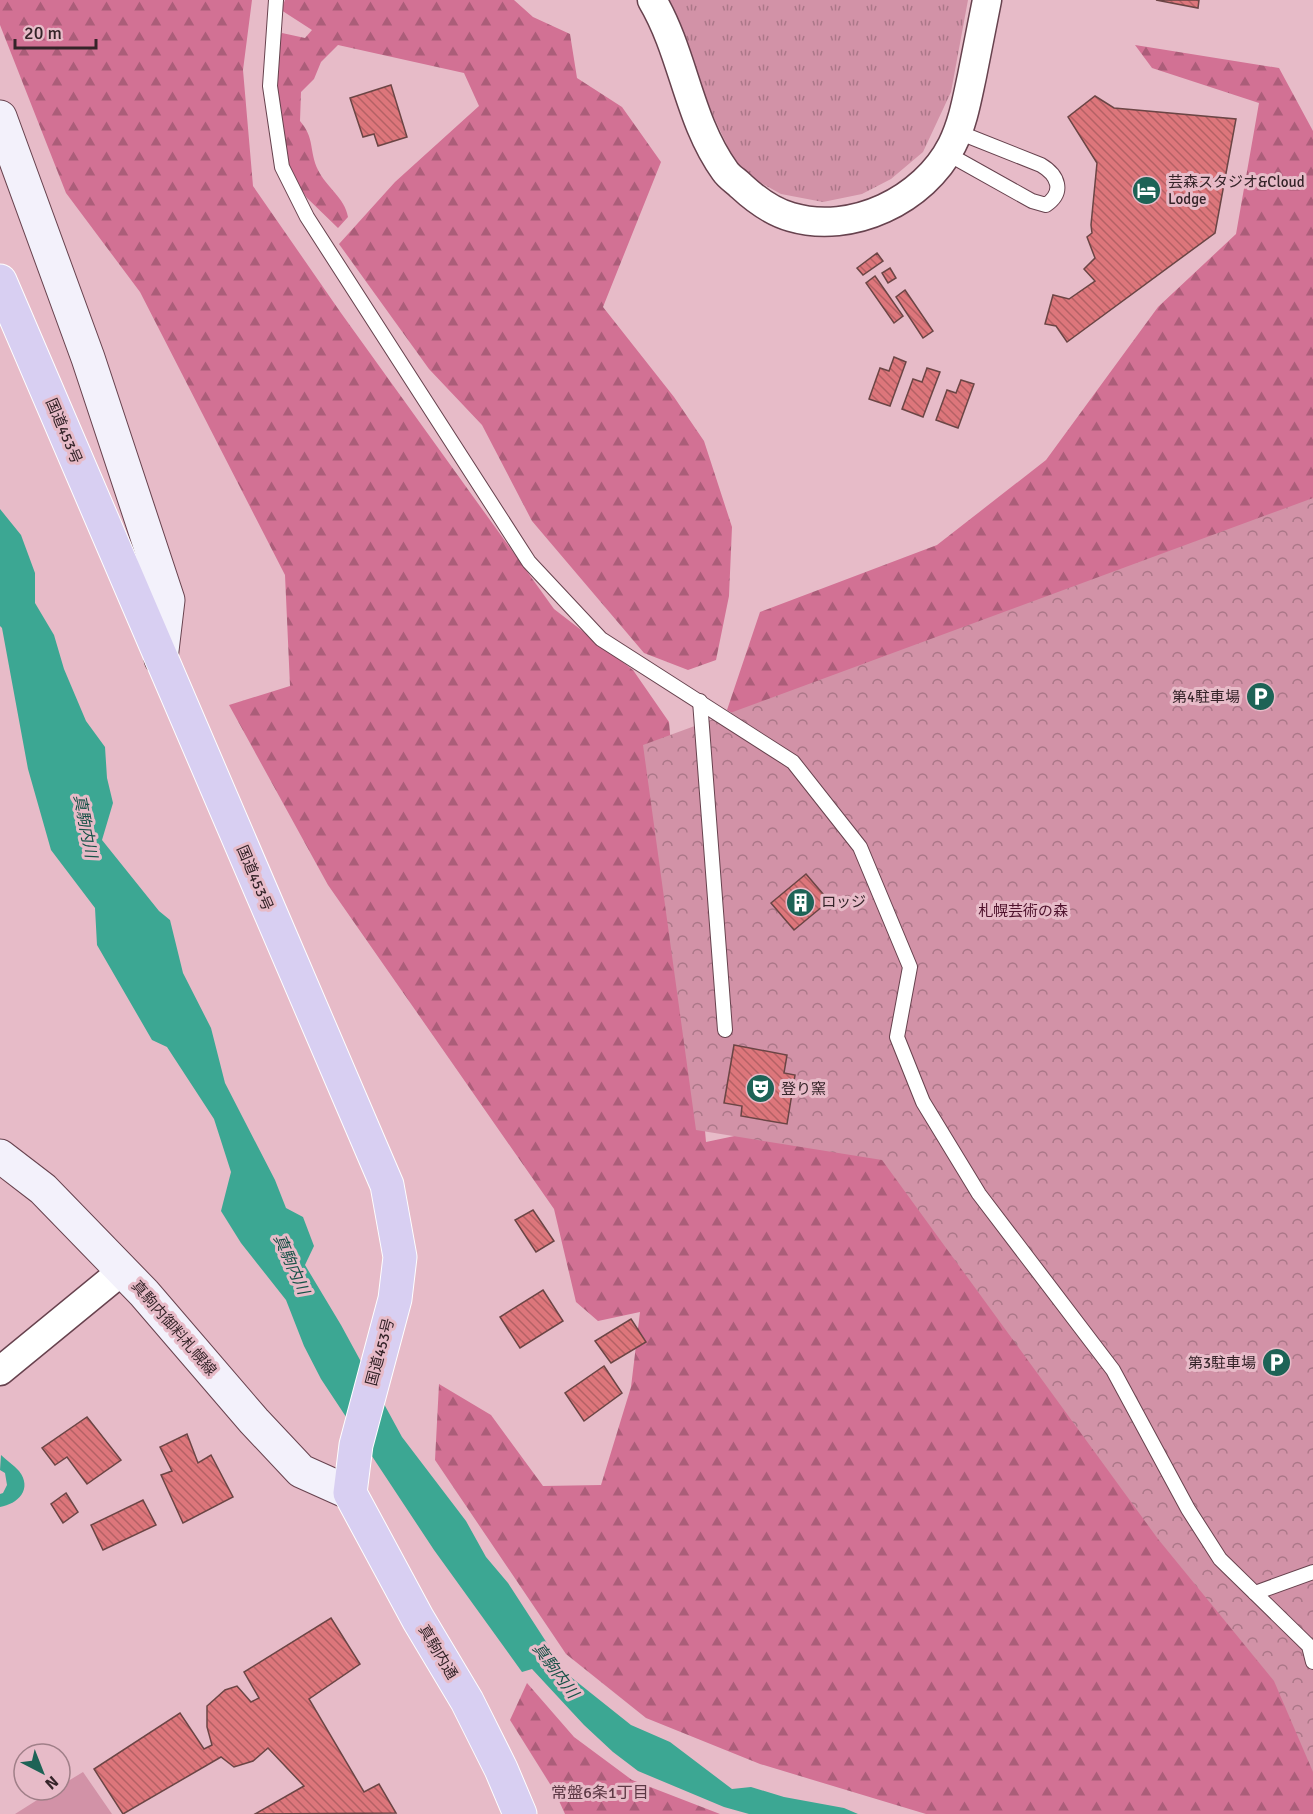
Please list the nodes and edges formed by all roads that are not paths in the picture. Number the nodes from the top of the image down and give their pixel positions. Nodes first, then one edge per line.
1 (276, 0) edge
2 (652, 0) edge
3 (987, 0) edge
4 (0, 117) edge
5 (953, 143) junction
6 (0, 281) edge
7 (161, 659) junction
8 (700, 702) junction
9 (725, 1029) dead end
10 (0, 1156) edge
11 (122, 1271) junction
12 (0, 1371) edge
13 (350, 1493) junction
14 (1313, 1572) edge
15 (1255, 1593) junction
16 (1311, 1645) edge
17 (1313, 1662) edge
18 (520, 1814) edge

1 - 8 lane
2 - 5 street
3 - 5 street
4 - 7 street
5 - 5 lane
6 - 7 highway, 国道453号
7 - 13 highway, 国道453号
8 - 9 lane
8 - 15 lane
10 - 11 street, 真駒内御料札幌線
11 - 12 street
11 - 13 street, 真駒内御料札幌線
13 - 18 highway, 真駒内通
14 - 15 lane
15 - 16 lane
16 - 17 lane

